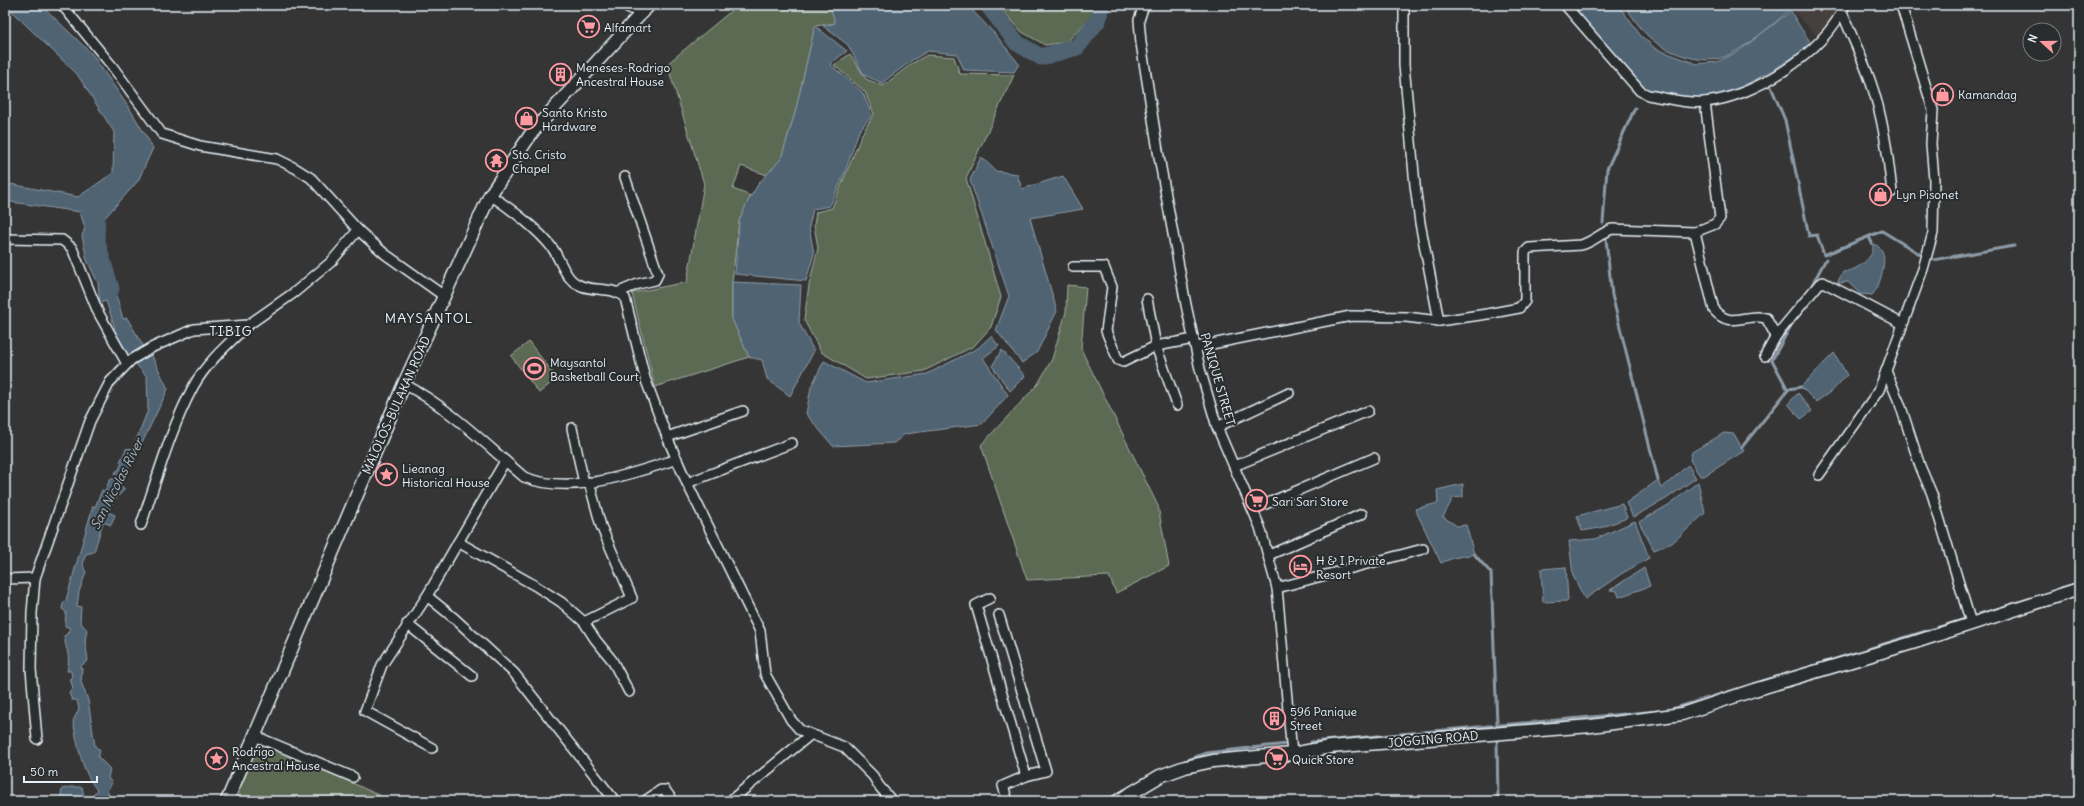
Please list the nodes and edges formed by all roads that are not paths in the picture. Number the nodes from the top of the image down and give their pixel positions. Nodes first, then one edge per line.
1 (62, 5) edge
2 (625, 5) edge
3 (1144, 5) edge
4 (1404, 5) edge
5 (1565, 5) edge
6 (1901, 5) edge
7 (646, 9) edge
8 (1844, 9) edge
9 (1705, 102) junction
10 (625, 177) dead end
11 (1892, 192) dead end
12 (490, 195) junction
13 (358, 230) junction
14 (1695, 232) junction
15 (5, 239) edge
16 (1073, 267) dead end
17 (619, 292) junction
18 (444, 296) junction
19 (1147, 299) dead end
20 (1439, 321) junction
21 (1901, 323) junction
22 (248, 324) junction
23 (1776, 336) junction
24 (1195, 343) junction
25 (1156, 346) junction
26 (1765, 356) dead end
27 (129, 362) junction
28 (1886, 371) junction
29 (404, 384) junction
30 (1289, 393) dead end
31 (1177, 405) dead end
32 (743, 411) dead end
33 (1368, 411) dead end
34 (1217, 427) junction
35 (572, 428) dead end
36 (667, 437) junction
37 (792, 443) dead end
38 (1374, 458) dead end
39 (677, 459) junction
40 (505, 461) junction
41 (1234, 466) junction
42 (1819, 475) dead end
43 (586, 482) junction
44 (687, 483) junction
45 (1254, 509) junction
46 (1362, 514) dead end
47 (141, 525) dead end
48 (458, 542) junction
49 (1423, 549) dead end
50 (1269, 555) junction
51 (35, 578) junction
52 (5, 579) edge
53 (1277, 588) junction
54 (2079, 589) edge
55 (427, 596) junction
56 (990, 598) dead end
57 (999, 615) dead end
58 (584, 622) junction
59 (1971, 623) junction
60 (407, 624) junction
61 (472, 676) dead end
62 (629, 692) dead end
63 (810, 735) junction
64 (254, 736) junction
65 (37, 739) dead end
66 (432, 748) dead end
67 (1292, 754) junction
68 (1026, 776) junction
69 (353, 777) dead end
70 (227, 801) edge
71 (615, 801) edge
72 (645, 801) edge
73 (673, 801) edge
74 (730, 801) edge
75 (892, 801) edge
76 (1008, 801) edge
77 (1118, 801) edge

1 - 13 street
2 - 7 street
3 - 24 street, PANIQUE STREET
4 - 20 street
5 - 9 street
6 - 21 street
7 - 12 street, MALOLOS-BULAKAN ROAD
8 - 9 street
8 - 11 street
9 - 14 street
10 - 17 street
12 - 17 street
12 - 18 street, MALOLOS-BULAKAN ROAD
13 - 18 street
13 - 22 street
14 - 20 street
14 - 23 street
15 - 27 street
16 - 25 street
17 - 36 street
18 - 29 street, MALOLOS-BULAKAN ROAD
19 - 25 street
20 - 24 street
21 - 23 street
21 - 28 street
22 - 27 street
22 - 47 street
23 - 26 street
24 - 25 street
24 - 34 street, PANIQUE STREET
25 - 31 street
27 - 51 street
28 - 42 street
28 - 59 street
29 - 40 street
29 - 64 street, MALOLOS-BULAKAN ROAD
30 - 34 street
32 - 36 street
33 - 41 street
34 - 41 street, PANIQUE STREET
35 - 43 street
36 - 39 street
37 - 44 street
38 - 45 street
39 - 43 street
39 - 44 street
40 - 43 street
40 - 48 street
41 - 45 street, PANIQUE STREET
43 - 58 street
44 - 63 street
45 - 50 street, PANIQUE STREET
46 - 50 street
48 - 55 street
48 - 58 street
49 - 53 street
50 - 53 street, PANIQUE STREET
51 - 52 street
51 - 65 street
53 - 67 street, PANIQUE STREET
54 - 59 street, JOGGING ROAD
55 - 60 street
55 - 71 street
56 - 68 street
57 - 68 street
58 - 62 street
59 - 67 street, JOGGING ROAD
60 - 61 street
60 - 66 street
63 - 74 street
63 - 75 street
64 - 69 street
64 - 70 street, MALOLOS-BULAKAN ROAD
67 - 77 street, JOGGING ROAD
68 - 76 street
72 - 73 street

